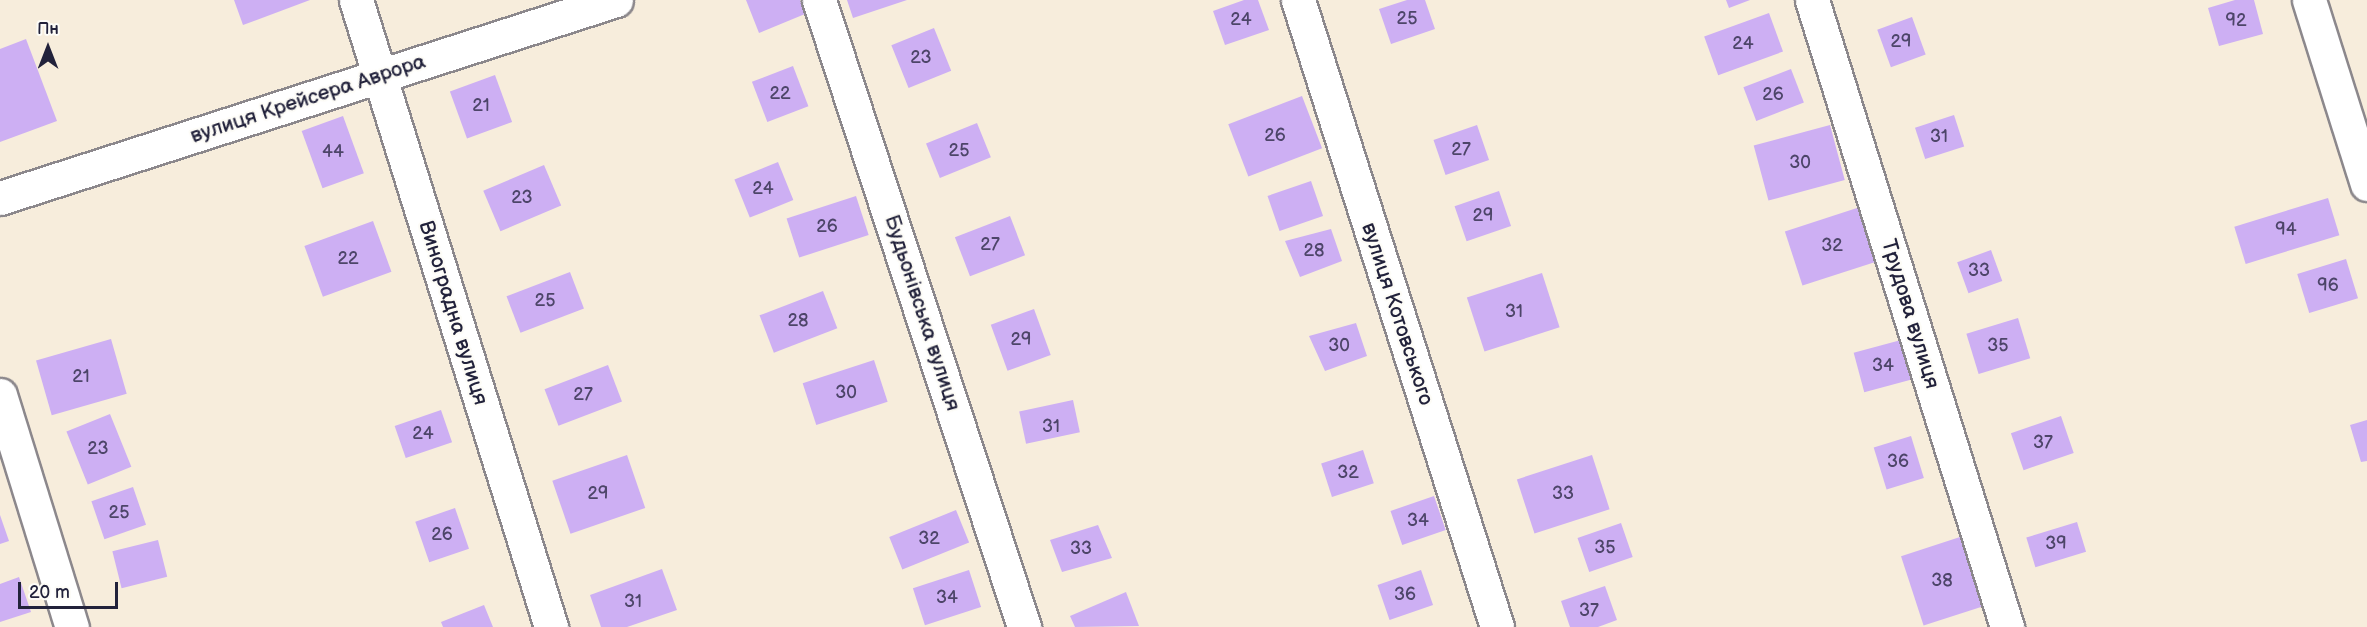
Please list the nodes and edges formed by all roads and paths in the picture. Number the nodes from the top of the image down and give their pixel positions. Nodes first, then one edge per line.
1 (356, 0) edge
2 (616, 0) edge
3 (819, 0) edge
4 (1298, 0) edge
5 (1812, 0) edge
6 (2309, 0) edge
7 (380, 76) junction
8 (2367, 184) edge
9 (0, 198) edge
10 (0, 395) edge
11 (72, 627) edge
12 (551, 627) edge
13 (1024, 627) edge
14 (1497, 627) edge
15 (2007, 627) edge

1 - 7 street, Виноградна вулиця
2 - 7 street, вулиця Крейсера Аврора
3 - 13 street, Будьонівська вулиця
4 - 14 street, вулиця Котовського
5 - 15 street, Трудова вулиця
6 - 8 street
7 - 9 street, вулиця Крейсера Аврора
7 - 12 street, Виноградна вулиця
10 - 11 street

